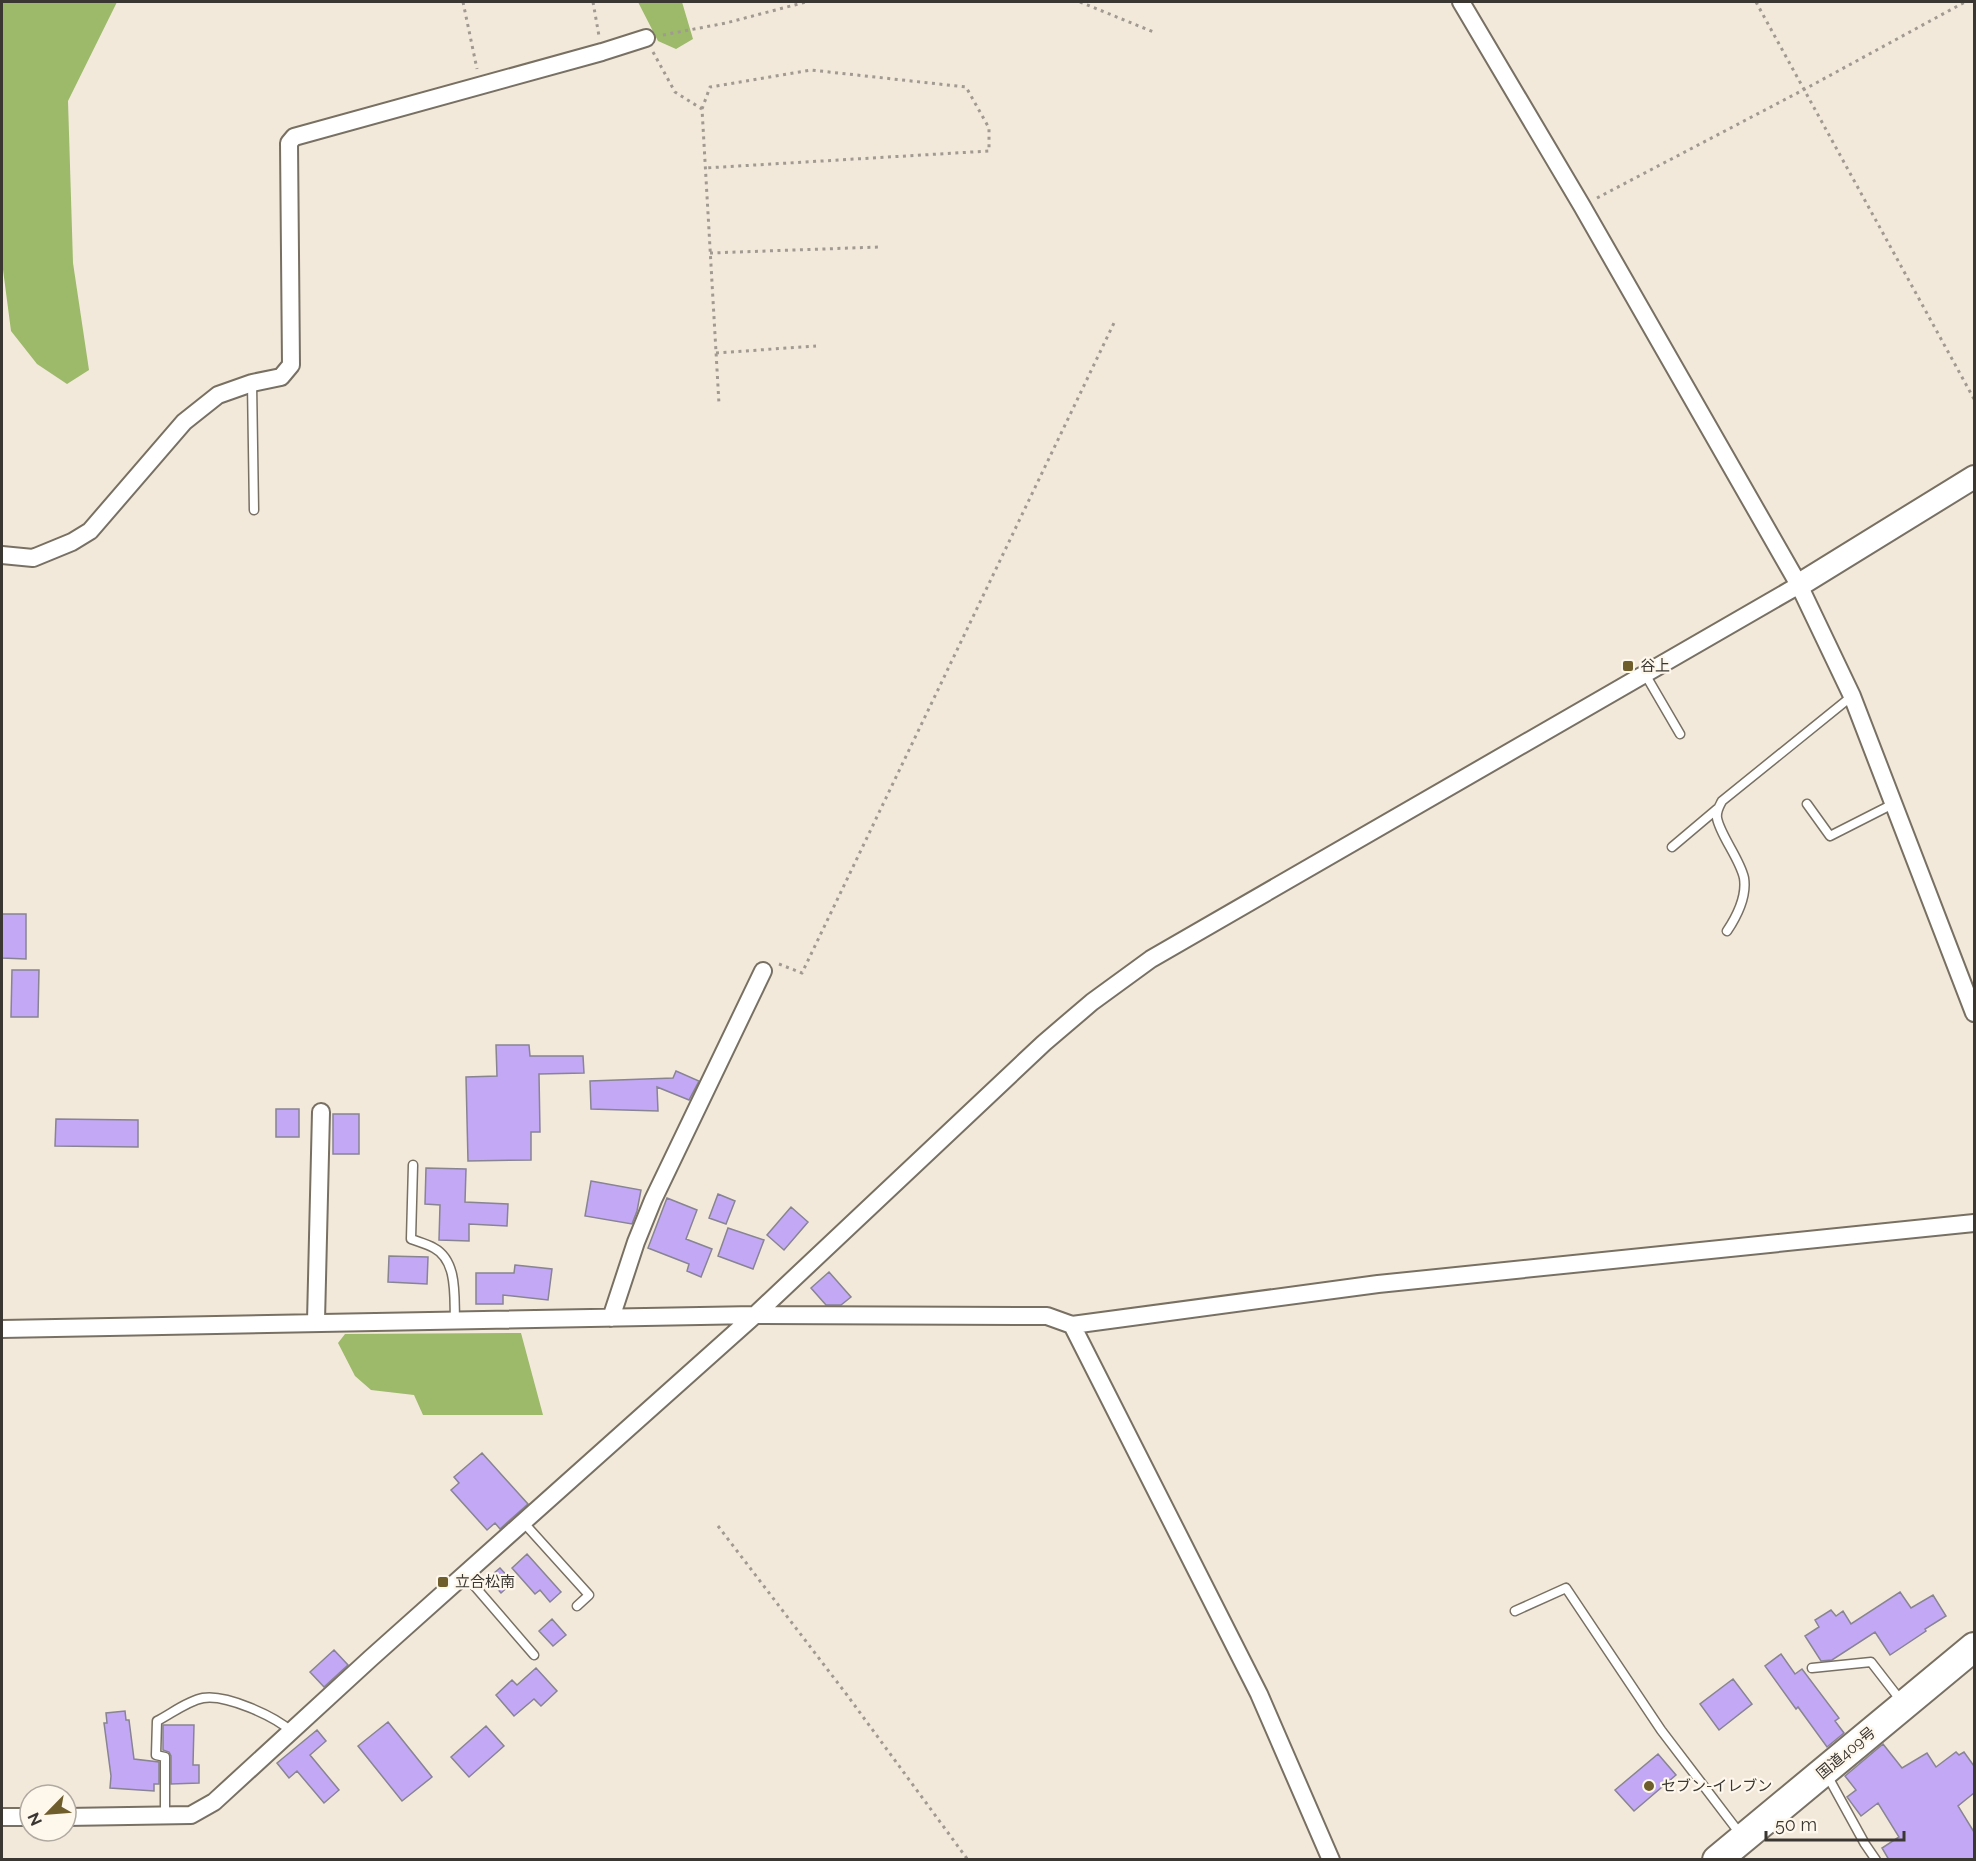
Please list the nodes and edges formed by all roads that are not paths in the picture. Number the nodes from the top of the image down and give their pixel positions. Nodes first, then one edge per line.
1 (1461, 2) edge
2 (646, 38) road end
3 (252, 383) junction
4 (1974, 477) edge
5 (254, 510) dead end
6 (2, 555) edge
7 (1799, 585) junction
8 (1645, 674) junction
9 (1852, 696) junction
10 (1680, 734) dead end
11 (1807, 804) dead end
12 (1893, 804) junction
13 (1718, 809) junction
14 (1672, 847) dead end
15 (1727, 931) dead end
16 (763, 972) road end
17 (1974, 1013) edge
18 (321, 1112) dead end
19 (413, 1165) dead end
20 (1974, 1223) edge
21 (755, 1315) junction
22 (611, 1318) junction
23 (455, 1320) junction
24 (316, 1321) junction
25 (1072, 1325) junction
26 (2, 1329) edge
27 (524, 1523) junction
28 (465, 1575) junction
29 (577, 1606) dead end
30 (1515, 1611) dead end
31 (1974, 1647) edge
32 (534, 1655) dead end
33 (1812, 1668) dead end
34 (1904, 1705) junction
35 (291, 1731) junction
36 (1825, 1771) junction
37 (165, 1816) junction
38 (2, 1817) edge
39 (18, 1817) edge
40 (78, 1817) edge
41 (1744, 1838) junction
42 (1331, 1860) edge
43 (1717, 1860) edge
44 (1876, 1860) edge

1 - 7 street
2 - 3 street
3 - 5 lane
3 - 6 street
4 - 7 street
7 - 8 street
7 - 9 street
8 - 10 lane
8 - 21 street
9 - 12 street
9 - 13 lane
11 - 12 lane
12 - 17 street
13 - 14 lane
13 - 15 lane
16 - 22 street
18 - 24 street
19 - 23 lane
20 - 25 street
21 - 22 street
21 - 25 street
21 - 27 street
22 - 23 street
23 - 24 street
24 - 26 street
25 - 42 street
27 - 28 street
27 - 29 lane
28 - 32 lane
28 - 35 street
30 - 41 lane
31 - 34 highway, 国道409号
33 - 34 lane
34 - 36 highway, 国道409号
35 - 37 street
35 - 37 lane
36 - 41 highway, 国道409号
36 - 44 lane
37 - 40 street
38 - 39 street
41 - 43 highway, 国道409号

